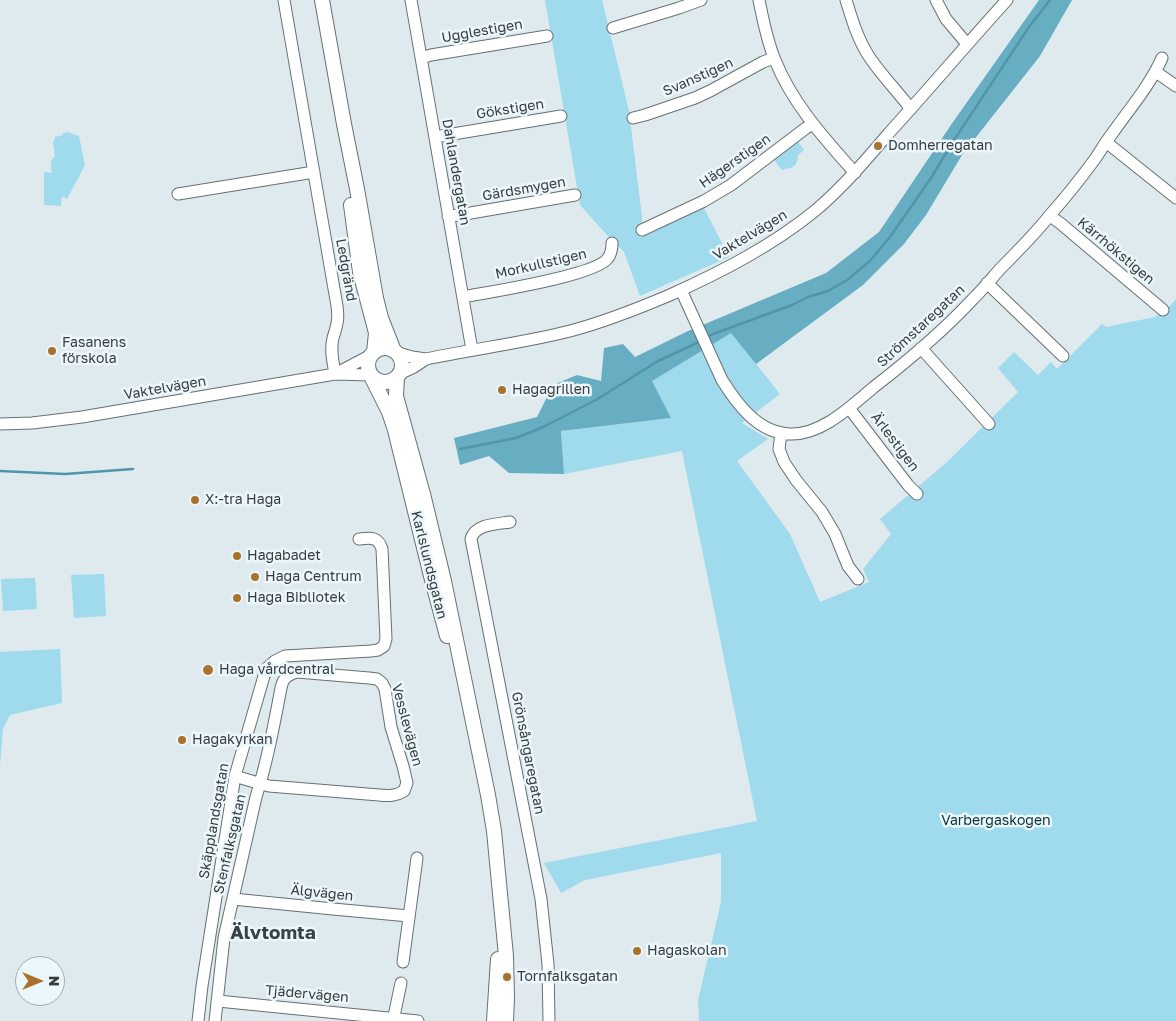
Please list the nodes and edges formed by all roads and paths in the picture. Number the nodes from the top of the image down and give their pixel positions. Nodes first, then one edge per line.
1 (284, 0) edge
2 (322, 0) edge
3 (411, 0) edge
4 (701, 0) edge
5 (759, 0) edge
6 (846, 0) edge
7 (936, 0) edge
8 (1007, 0) edge
9 (613, 28) dead end
10 (547, 36) dead end
11 (967, 44) junction
12 (421, 58) junction
13 (774, 58) junction
14 (1162, 58) dead end
15 (1156, 72) junction
16 (1176, 86) edge
17 (911, 109) junction
18 (561, 116) dead end
19 (633, 118) dead end
20 (344, 124) junction
21 (813, 124) junction
22 (435, 137) junction
23 (1106, 142) junction
24 (314, 172) junction
25 (855, 173) junction
26 (178, 194) dead end
27 (575, 195) dead end
28 (1176, 198) edge
29 (448, 216) junction
30 (1050, 216) junction
31 (642, 230) dead end
32 (612, 244) dead end
33 (987, 283) junction
34 (682, 290) junction
35 (463, 297) junction
36 (1163, 310) dead end
37 (921, 348) junction
38 (472, 350) junction
39 (394, 351) junction
40 (372, 354) junction
41 (1063, 356) dead end
42 (426, 360) junction
43 (336, 374) junction
44 (371, 376) junction
45 (398, 376) junction
46 (849, 408) junction
47 (0, 424) edge
48 (989, 424) dead end
49 (781, 433) junction
50 (918, 494) dead end
51 (510, 522) dead end
52 (359, 538) dead end
53 (858, 580) dead end
54 (286, 677) joint
55 (479, 755) junction
56 (235, 776) junction
57 (260, 784) junction
58 (417, 858) dead end
59 (233, 898) junction
60 (502, 911) junction
61 (409, 916) junction
62 (403, 962) dead end
63 (401, 983) dead end
64 (218, 1001) junction
65 (393, 1020) edge
66 (198, 1021) edge
67 (216, 1021) edge
68 (418, 1021) edge
69 (494, 1021) edge
70 (506, 1021) edge
71 (549, 1021) edge

1 - 24 street, Ledgränd
2 - 20 main road
3 - 12 street, Dahlandergatan
4 - 9 street
5 - 13 street
6 - 17 street
7 - 11 street
8 - 11 street, Vaktelvägen
10 - 12 street, Ugglestigen
11 - 17 street, Vaktelvägen
12 - 22 street, Dahlandergatan
13 - 19 street, Svanstigen
13 - 21 street
14 - 15 street, Strömstaregatan
15 - 16 street
15 - 23 street, Strömstaregatan
17 - 25 street, Vaktelvägen
18 - 22 street, Gökstigen
20 - 39 main road
20 - 40 main road
21 - 25 street
21 - 31 street, Hägerstigen
22 - 29 street, Dahlandergatan
23 - 28 street
23 - 30 street, Strömstaregatan
24 - 26 street
24 - 43 street, Ledgränd
25 - 34 street, Vaktelvägen
27 - 29 street, Gärdsmygen
29 - 35 street, Dahlandergatan
30 - 33 street, Strömstaregatan
30 - 36 street, Kärrhökstigen
32 - 35 street, Morkullstigen
33 - 37 street, Strömstaregatan
33 - 41 street
34 - 38 street, Vaktelvägen
34 - 49 street, Strömstaregatan
35 - 38 street, Dahlandergatan
37 - 46 street, Strömstaregatan
37 - 48 street
38 - 42 street, Vaktelvägen
39 - 40 main road
39 - 42 street, Vaktelvägen
39 - 45 main road
40 - 43 street, Vaktelvägen
40 - 44 main road
42 - 45 street, Vaktelvägen
43 - 44 street, Vaktelvägen
43 - 47 street, Vaktelvägen
44 - 45 main road
44 - 55 main road, Karlslundsgatan
45 - 55 main road, Karlslundsgatan
46 - 49 street, Strömstaregatan
46 - 50 street, Ärlestigen
49 - 53 street
51 - 71 street, Grönsångaregatan
52 - 56 street, Skäpplandsgatan
54 - 57 street, Stenfalksgatan
54 - 57 street, Vesslevägen
55 - 60 main road, Karlslundsgatan
56 - 57 street, Vesslevägen
56 - 66 street, Skäpplandsgatan
57 - 59 street, Stenfalksgatan
58 - 61 street
59 - 61 street, Älgvägen
59 - 64 street, Stenfalksgatan
60 - 69 main road, Karlslundsgatan
60 - 70 main road, Karlslundsgatan
61 - 62 street
63 - 65 street
64 - 65 street, Tjädervägen
64 - 67 street, Stenfalksgatan
65 - 68 street, Tjädervägen

